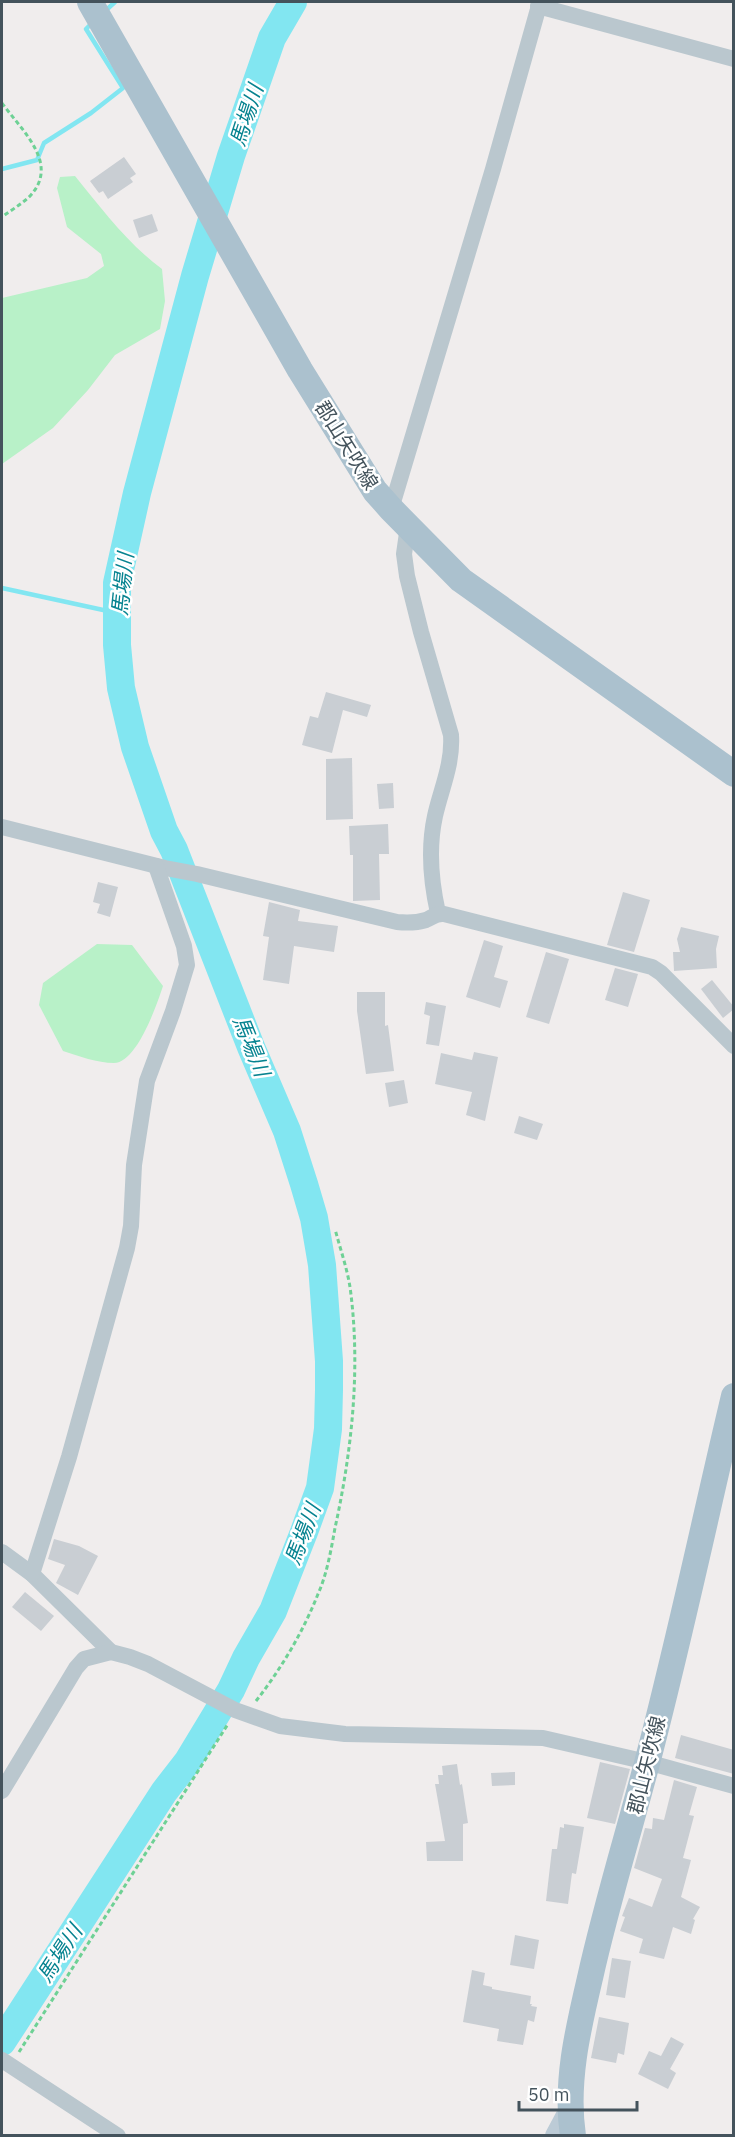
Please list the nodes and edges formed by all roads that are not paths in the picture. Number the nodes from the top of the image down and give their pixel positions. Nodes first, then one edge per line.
1 (90, 2) edge
2 (539, 4) edge
3 (734, 59) edge
4 (399, 518) junction
5 (734, 774) edge
6 (2, 827) edge
7 (160, 867) junction
8 (438, 913) junction
9 (734, 1046) edge
10 (734, 1396) edge
11 (2, 1552) edge
12 (32, 1574) junction
13 (111, 1652) junction
14 (647, 1762) junction
15 (734, 1786) edge
16 (2, 1791) edge
17 (6, 2062) edge
18 (570, 2108) junction
19 (118, 2136) edge
20 (556, 2136) edge
21 (573, 2136) edge

1 - 4 main road, 郡山矢吹線
2 - 3 street
2 - 4 street
4 - 5 main road, 郡山矢吹線
4 - 8 street
6 - 7 street
7 - 8 street
7 - 12 street
8 - 9 street
10 - 14 main road, 郡山矢吹線
11 - 12 street
12 - 13 street
13 - 14 street
13 - 16 street
14 - 15 street
14 - 18 main road, 郡山矢吹線
17 - 19 street
18 - 20 street
18 - 21 main road, 郡山矢吹線

